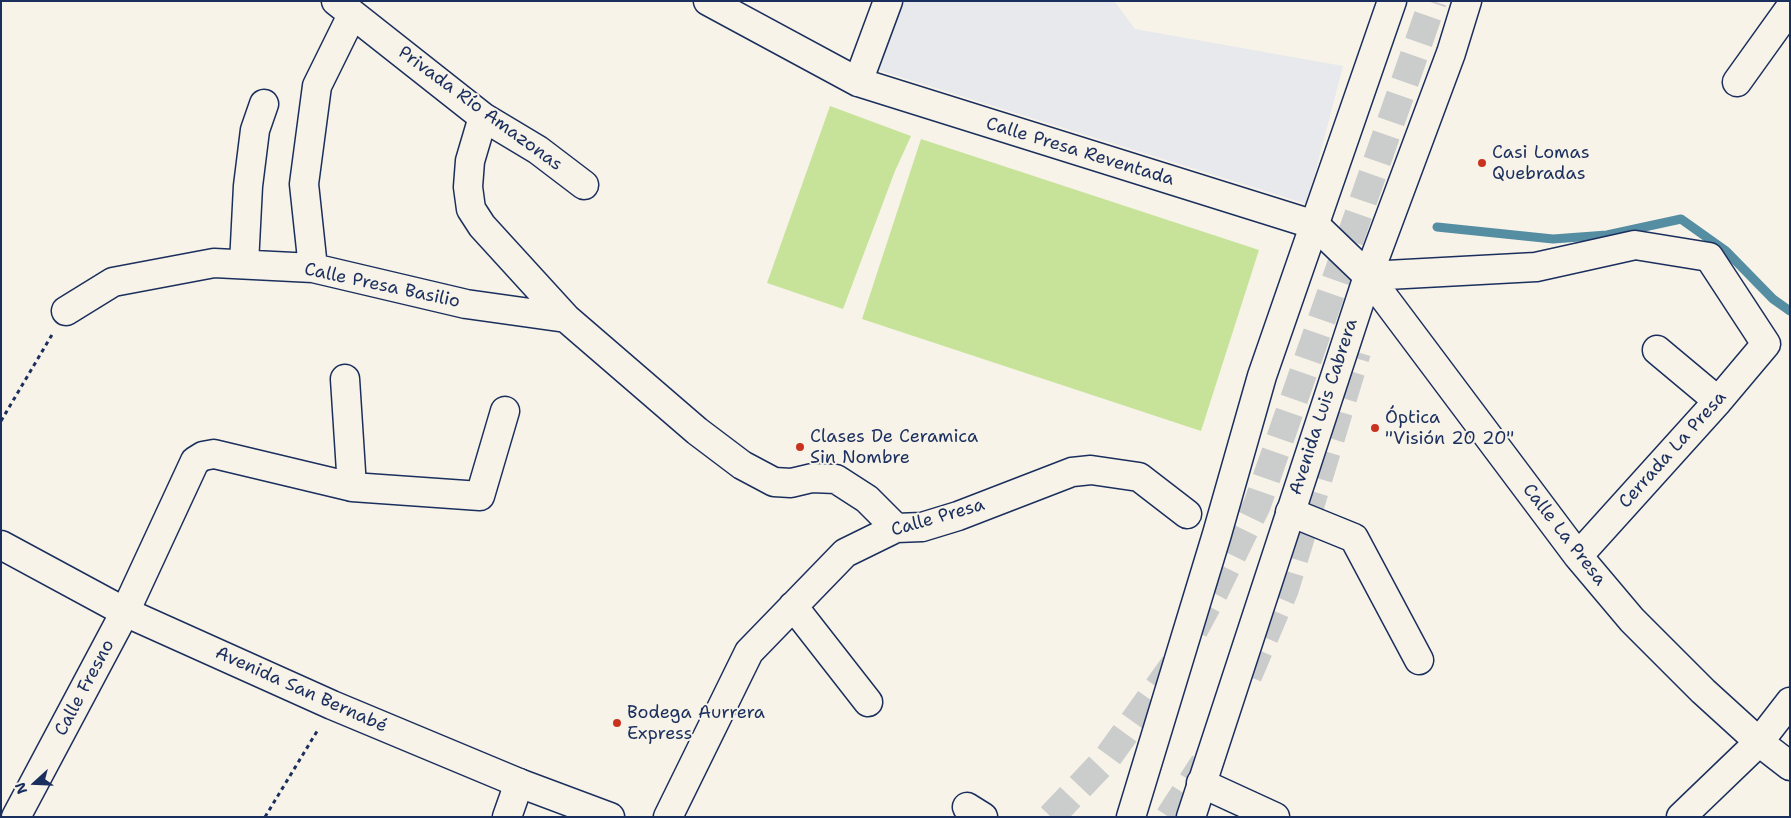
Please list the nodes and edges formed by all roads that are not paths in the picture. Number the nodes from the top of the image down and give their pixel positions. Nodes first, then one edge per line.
1 (708, 1) edge
2 (888, 1) edge
3 (1392, 1) edge
4 (1467, 1) edge
5 (344, 8) edge
6 (1790, 8) edge
7 (858, 82) junction
8 (1737, 82) dead end
9 (264, 104) dead end
10 (483, 117) junction
11 (584, 186) dead end
12 (1315, 225) junction
13 (244, 264) junction
14 (313, 268) junction
15 (1368, 276) junction
16 (66, 311) road end
17 (566, 318) junction
18 (1657, 350) dead end
19 (345, 379) dead end
20 (1718, 401) junction
21 (505, 411) dead end
22 (352, 487) junction
23 (1290, 512) junction
24 (1187, 514) dead end
25 (896, 528) junction
26 (1, 545) edge
27 (1578, 556) junction
28 (792, 606) junction
29 (125, 612) junction
30 (1419, 660) dead end
31 (868, 702) dead end
32 (1790, 702) edge
33 (1759, 742) junction
34 (1790, 766) edge
35 (519, 783) junction
36 (1201, 783) junction
37 (16, 817) edge
38 (507, 817) edge
39 (610, 817) edge
40 (668, 817) edge
41 (1130, 817) edge
42 (1191, 817) edge
43 (1275, 817) edge
44 (1681, 817) edge

1 - 7 street, Calle Presa Reventada
2 - 7 street
3 - 12 street
4 - 15 street, Avenida Luis Cabrera
5 - 10 street, Privada Río Amazonas
5 - 14 street
6 - 8 street
7 - 12 street, Calle Presa Reventada
9 - 13 street
10 - 11 street, Privada Río Amazonas
10 - 17 street
12 - 15 street, Calle Presa Reventada
12 - 41 street
13 - 14 street, Calle Presa Basilio
13 - 16 street, Calle Presa Basilio
14 - 17 street, Calle Presa Basilio
15 - 20 street, Cerrada La Presa
15 - 23 street, Avenida Luis Cabrera
15 - 27 street, Calle La Presa
17 - 25 street
18 - 20 street
19 - 22 street
20 - 27 street, Cerrada La Presa
21 - 22 street, Calle Fresno
22 - 29 street, Calle Fresno
23 - 30 street
23 - 36 street, Avenida Luis Cabrera
24 - 25 street, Calle Presa
25 - 28 street, Calle Presa
26 - 29 street, Avenida San Bernabé
27 - 33 street, Calle La Presa
28 - 31 street
28 - 40 street, Calle Presa
29 - 35 street, Avenida San Bernabé
29 - 37 street, Calle Fresno
32 - 33 street
33 - 34 street, Calle La Presa
33 - 44 street
35 - 38 street
35 - 39 street, Avenida San Bernabé
36 - 42 street, Avenida Luis Cabrera
36 - 43 street

